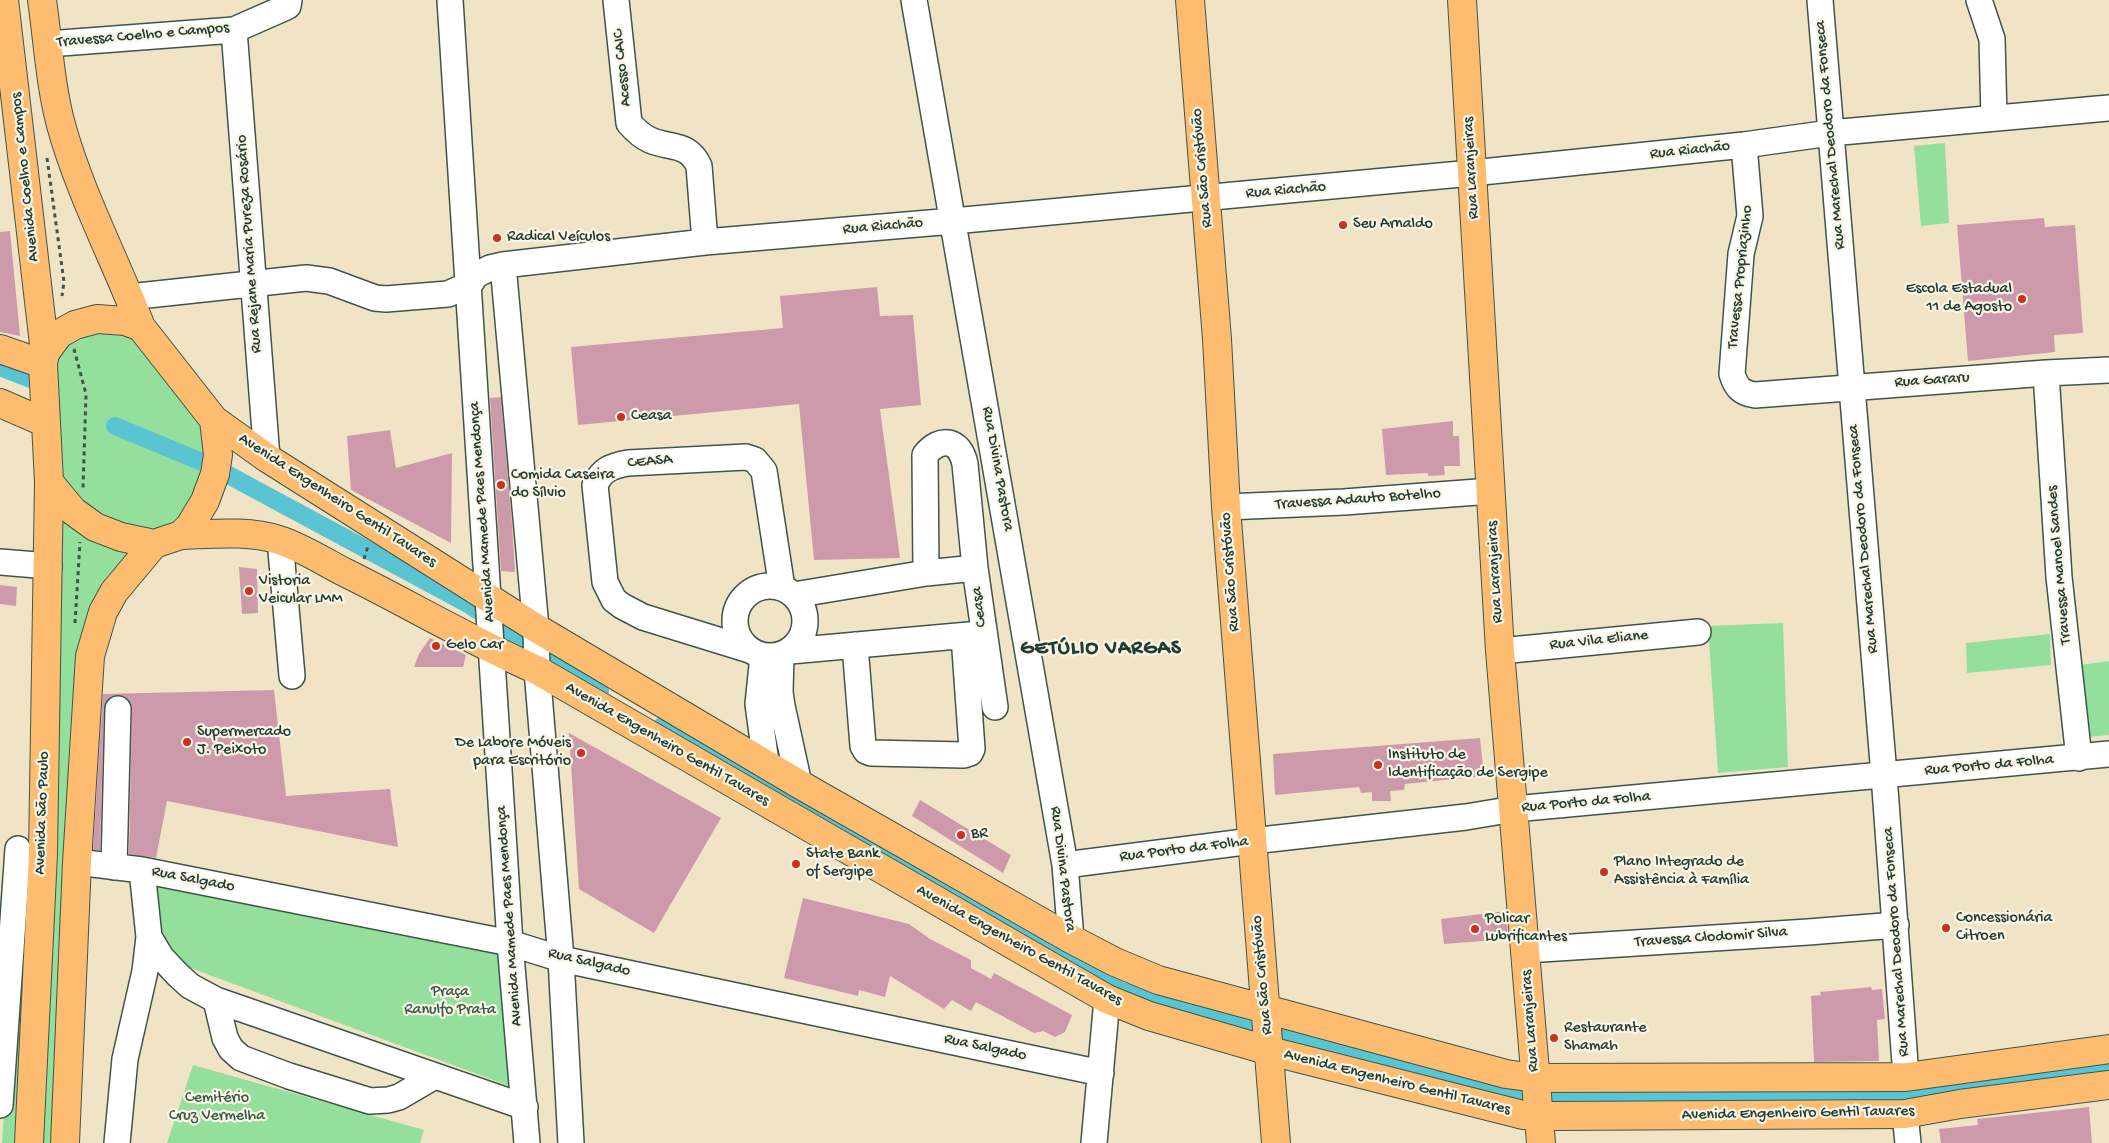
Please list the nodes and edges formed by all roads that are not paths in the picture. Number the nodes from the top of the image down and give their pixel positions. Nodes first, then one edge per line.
1 (4, 0) edge
2 (42, 0) edge
3 (450, 0) edge
4 (616, 0) edge
5 (914, 0) edge
6 (1190, 0) edge
7 (1462, 0) edge
8 (1820, 0) edge
9 (1979, 0) edge
10 (289, 1) edge
11 (234, 30) junction
12 (48, 44) junction
13 (9, 107) edge
14 (2109, 108) edge
15 (1994, 118) junction
16 (1830, 133) junction
17 (1744, 146) junction
18 (1472, 173) junction
19 (1206, 198) junction
20 (954, 222) junction
21 (705, 242) junction
22 (503, 265) junction
23 (253, 283) junction
24 (470, 284) junction
25 (129, 297) junction
26 (141, 327) junction
27 (0, 349) edge
28 (44, 359) junction
29 (2109, 370) edge
30 (2046, 373) junction
31 (1852, 387) junction
32 (1755, 395) joint
33 (0, 403) edge
34 (214, 420) junction
35 (46, 423) junction
36 (268, 458) junction
37 (49, 482) junction
38 (1491, 491) junction
39 (1226, 507) junction
40 (181, 535) junction
41 (280, 540) junction
42 (154, 544) junction
43 (0, 562) edge
44 (49, 566) junction
45 (975, 568) junction
46 (926, 573) junction
47 (788, 592) junction
48 (488, 602) junction
49 (536, 632) junction
50 (1698, 632) dead end
51 (974, 635) junction
52 (855, 645) junction
53 (492, 647) junction
54 (1500, 651) junction
55 (771, 653) junction
56 (537, 667) junction
57 (292, 676) dead end
58 (995, 707) dead end
59 (118, 709) dead end
60 (2109, 754) edge
61 (2079, 758) junction
62 (766, 763) junction
63 (1884, 775) junction
64 (799, 784) junction
65 (1514, 809) junction
66 (1252, 841) junction
67 (20, 850) edge
68 (77, 862) junction
69 (1065, 865) junction
70 (114, 867) junction
71 (142, 870) junction
72 (1896, 925) junction
73 (149, 937) junction
74 (1071, 939) junction
75 (510, 943) junction
76 (1526, 950) junction
77 (561, 958) junction
78 (1107, 999) junction
79 (216, 1000) junction
80 (1265, 1009) junction
81 (2109, 1048) edge
82 (1270, 1049) junction
83 (1101, 1073) junction
84 (435, 1076) junction
85 (1906, 1077) junction
86 (2109, 1085) edge
87 (0, 1091) edge
88 (1537, 1096) junction
89 (525, 1107) junction
90 (1905, 1114) junction
91 (29, 1143) edge
92 (65, 1143) edge
93 (117, 1143) edge
94 (527, 1143) edge
95 (571, 1143) edge
96 (1094, 1143) edge
97 (1276, 1143) edge
98 (1541, 1143) edge
99 (1908, 1143) edge

1 - 13 main road, Avenida Coelho e Campos
2 - 12 main road
3 - 24 street, Avenida Mamede Paes Mendonça
4 - 21 street, Acesso CAIC
5 - 20 street, Rua Divina Pastora
6 - 19 main road, Rua São Cristóvão
7 - 18 main road, Rua Laranjeiras
8 - 16 street, Rua Marechal Deodoro da Fonseca
9 - 15 street
10 - 11 street, Travessa Coelho e Campos
11 - 12 street, Travessa Coelho e Campos
11 - 23 street, Rua Rejane Maria Pureza Rosário
12 - 25 main road
13 - 28 main road, Avenida Coelho e Campos
14 - 15 street, Rua Riachão
15 - 16 street, Rua Riachão
16 - 17 street, Rua Riachão
16 - 31 street, Rua Marechal Deodoro da Fonseca
17 - 18 street, Rua Riachão
17 - 32 street, Travessa Propriazinho
18 - 19 street, Rua Riachão
18 - 38 main road, Rua Laranjeiras
19 - 20 street, Rua Riachão
19 - 39 main road, Rua São Cristóvão
20 - 21 street, Rua Riachão
20 - 69 street, Rua Divina Pastora
21 - 22 street, Rua Riachão
22 - 24 street, Rua Riachão
22 - 49 street
23 - 24 street, Rua Riachão
23 - 25 street, Rua Riachão
23 - 36 street, Rua Rejane Maria Pureza Rosário
24 - 48 street, Avenida Mamede Paes Mendonça
25 - 26 main road, Avenida Engenheiro Gentil Tavares
26 - 28 main road
26 - 34 main road, Avenida Engenheiro Gentil Tavares
27 - 28 main road
28 - 35 main road
29 - 30 street, Rua Gararu
30 - 31 street, Rua Gararu
30 - 61 street, Travessa Manoel Sandes
31 - 32 street, Rua Gararu
31 - 63 street, Rua Marechal Deodoro da Fonseca
33 - 35 main road
34 - 36 main road, Avenida Engenheiro Gentil Tavares
34 - 40 main road, Avenida Engenheiro Gentil Tavares
35 - 37 main road
36 - 48 main road, Avenida Engenheiro Gentil Tavares
37 - 42 main road, Avenida Engenheiro Gentil Tavares
37 - 44 main road, Avenida São Paulo
38 - 39 street, Travessa Adauto Botelho
38 - 54 main road, Rua Laranjeiras
39 - 66 main road, Rua São Cristóvão
40 - 41 main road, Avenida Engenheiro Gentil Tavares
40 - 42 main road, Avenida Engenheiro Gentil Tavares
41 - 53 main road, Avenida Engenheiro Gentil Tavares
41 - 57 street
42 - 68 main road
43 - 44 street
44 - 67 main road, Avenida São Paulo
45 - 46 street, Ceasa
45 - 46 street
45 - 51 street, Ceasa
46 - 47 street, Ceasa
47 - 55 street
47 - 55 street, Ceasa
47 - 55 street, CEASA
48 - 49 main road, Avenida Engenheiro Gentil Tavares
48 - 53 street, Avenida Mamede Paes Mendonça
49 - 56 street
49 - 62 main road, Avenida Engenheiro Gentil Tavares
50 - 54 street, Rua Vila Eliane
51 - 52 street, Ceasa
51 - 52 street
51 - 58 street
52 - 55 street, Ceasa
53 - 56 main road, Avenida Engenheiro Gentil Tavares
53 - 75 street, Avenida Mamede Paes Mendonça
54 - 65 main road, Rua Laranjeiras
55 - 62 street
55 - 64 street
56 - 77 street
56 - 78 main road, Avenida Engenheiro Gentil Tavares
59 - 70 street
60 - 61 street, Rua Porto da Folha
61 - 63 street, Rua Porto da Folha
62 - 64 main road, Avenida Engenheiro Gentil Tavares
63 - 65 street, Rua Porto da Folha
63 - 72 street, Rua Marechal Deodoro da Fonseca
64 - 74 main road, Avenida Engenheiro Gentil Tavares
65 - 66 street, Rua Porto da Folha
65 - 76 main road, Rua Laranjeiras
66 - 69 street, Rua Porto da Folha
66 - 80 main road, Rua São Cristóvão
67 - 87 street, Avenida São Paulo
67 - 91 main road, Avenida São Paulo
68 - 70 street, Rua Salgado
68 - 92 main road
69 - 74 street, Rua Divina Pastora
70 - 71 street, Rua Salgado
71 - 73 street
71 - 75 street, Rua Salgado
72 - 76 street, Travessa Clodomir Silva
72 - 85 street, Rua Marechal Deodoro da Fonseca
73 - 79 street
73 - 93 street
74 - 80 main road, Avenida Engenheiro Gentil Tavares
75 - 77 street, Rua Salgado
75 - 89 street, Avenida Mamede Paes Mendonça
76 - 88 main road, Rua Laranjeiras
77 - 83 street, Rua Salgado
77 - 95 street
78 - 82 main road, Avenida Engenheiro Gentil Tavares
78 - 83 street
79 - 84 street
79 - 84 street
80 - 82 main road, Rua São Cristóvão
80 - 88 main road, Avenida Engenheiro Gentil Tavares
81 - 85 main road, Avenida Engenheiro Gentil Tavares
82 - 88 main road, Avenida Engenheiro Gentil Tavares
82 - 97 main road, Rua São Cristóvão
83 - 96 street
84 - 89 street
85 - 88 main road, Avenida Engenheiro Gentil Tavares
86 - 90 main road, Avenida Engenheiro Gentil Tavares
88 - 90 main road, Avenida Engenheiro Gentil Tavares
88 - 98 main road, Rua Laranjeiras
89 - 94 street, Avenida Mamede Paes Mendonça
90 - 99 street

